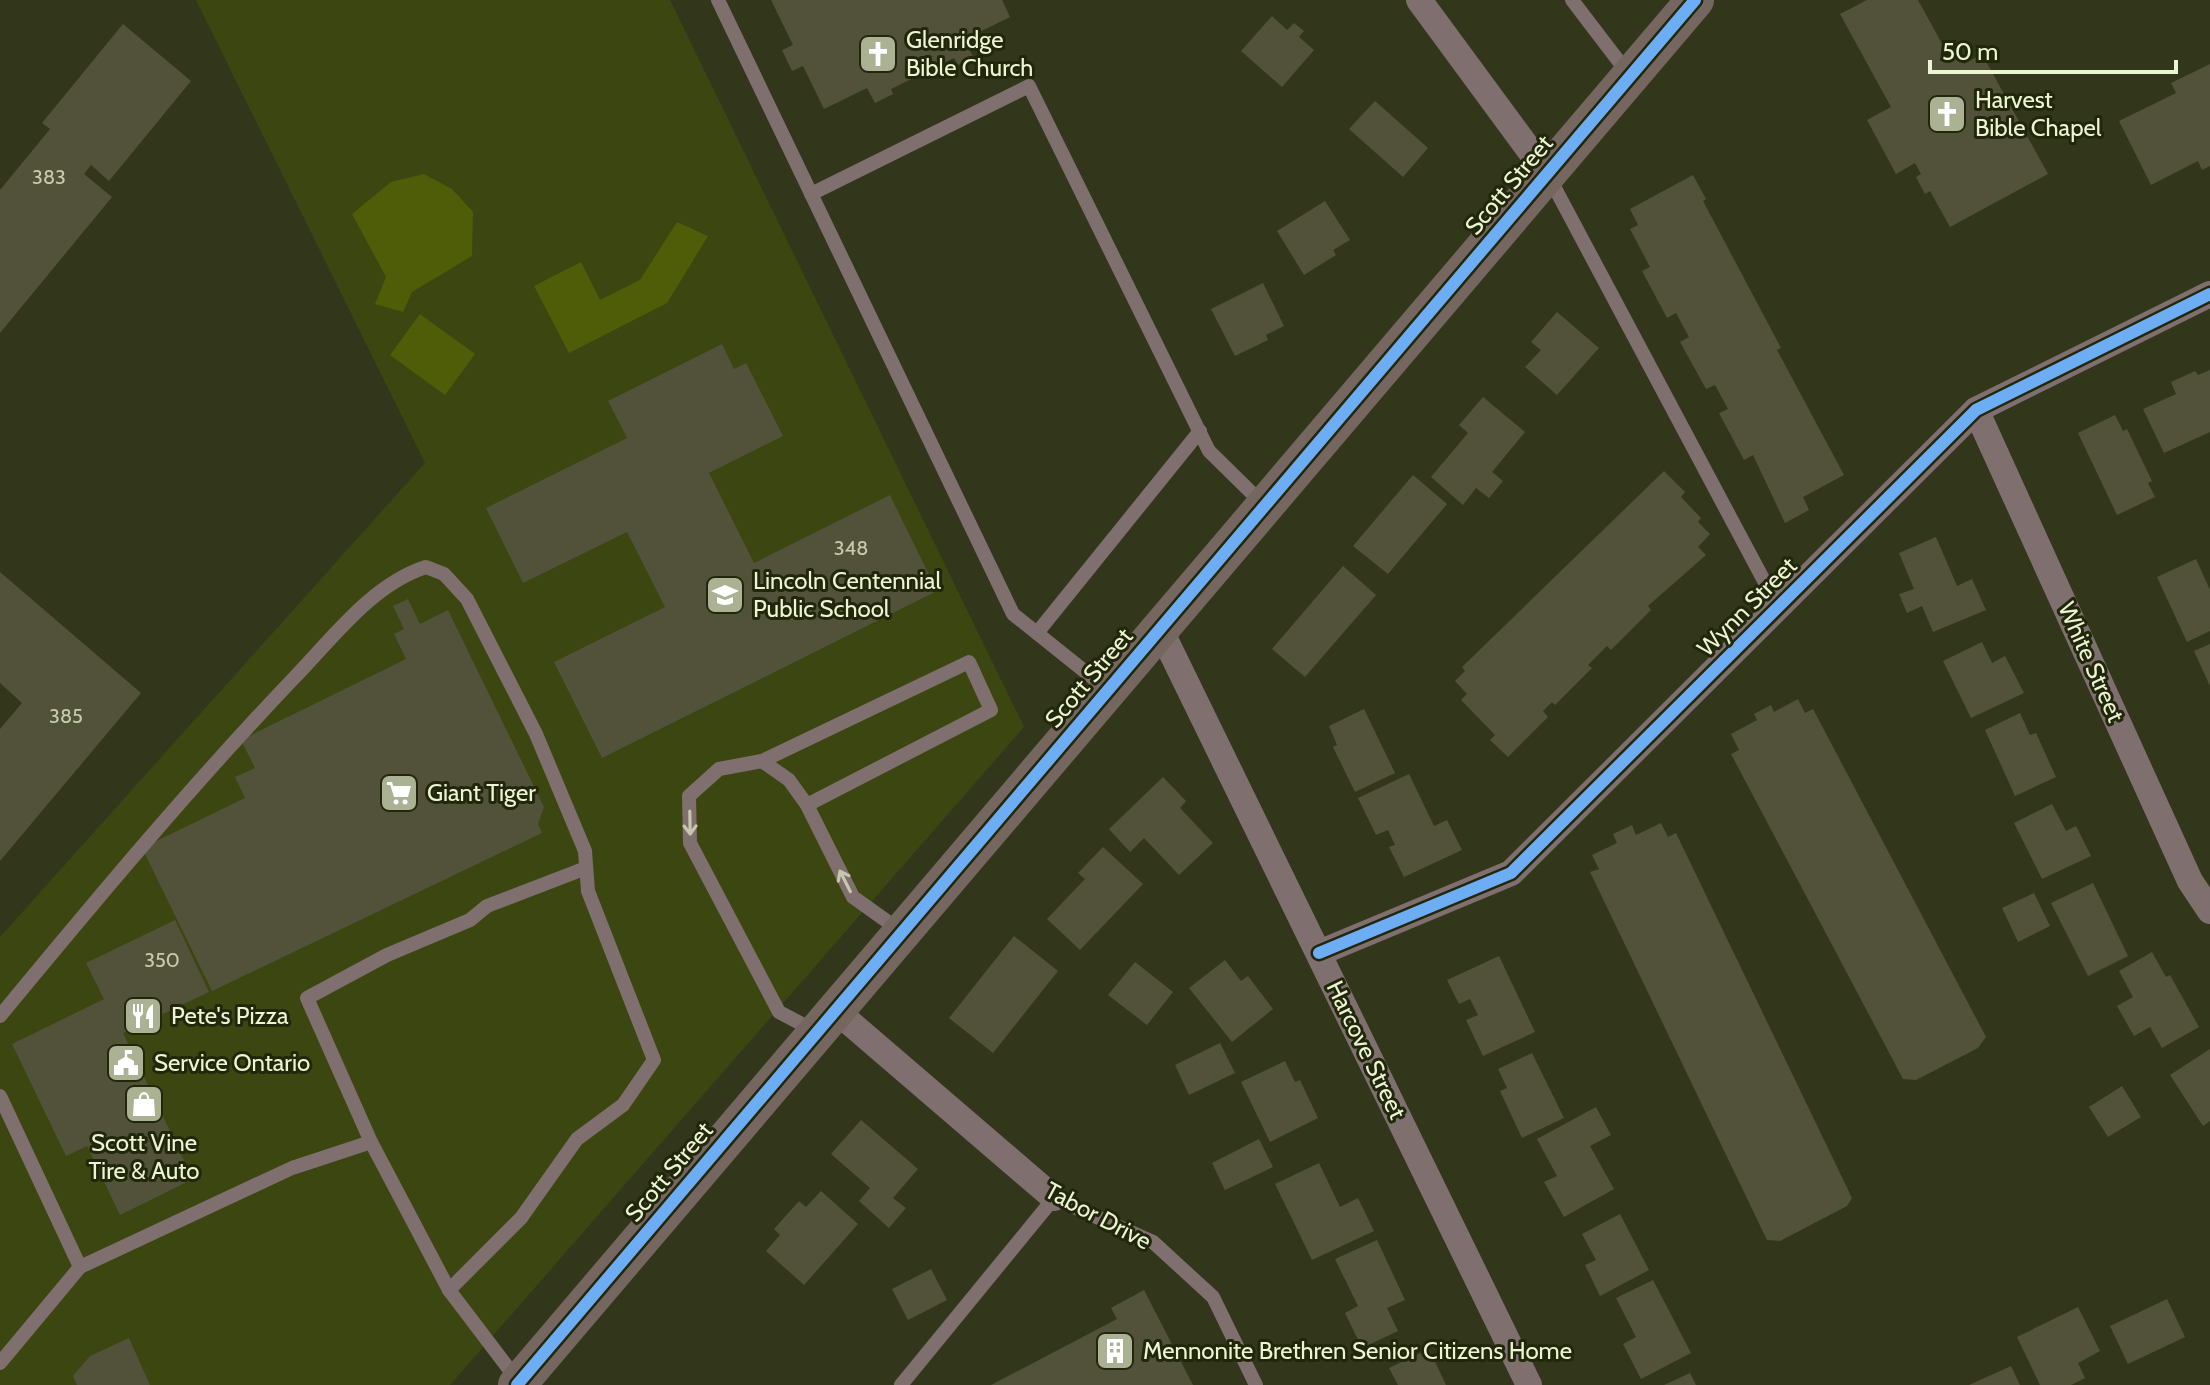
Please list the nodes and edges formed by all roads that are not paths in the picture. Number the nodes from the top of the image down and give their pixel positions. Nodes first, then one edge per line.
1 (718, 0) edge
2 (1419, 0) edge
3 (1572, 0) edge
4 (1695, 0) edge
5 (1630, 76) junction
6 (1547, 174) junction
7 (811, 194) junction
8 (2210, 294) edge
9 (1976, 410) junction
10 (1200, 431) junction
11 (1265, 506) junction
12 (1778, 607) junction
13 (1160, 629) junction
14 (1037, 633) junction
15 (1108, 690) junction
16 (762, 761) junction
17 (807, 805) junction
18 (586, 868) junction
19 (2210, 911) edge
20 (902, 932) junction
21 (1319, 953) junction
22 (0, 1016) edge
23 (826, 1021) junction
24 (0, 1096) edge
25 (371, 1142) junction
26 (1054, 1198) junction
27 (80, 1267) junction
28 (449, 1290) junction
29 (0, 1363) edge
30 (518, 1384) edge
31 (901, 1385) edge
32 (1256, 1385) edge
33 (1529, 1385) edge

1 - 7 lane
2 - 6 street
3 - 5 lane
4 - 5 main road, Scott Street
5 - 6 main road, Scott Street
6 - 11 main road, Scott Street
6 - 12 lane
7 - 10 lane
7 - 14 lane
8 - 9 street, Wynn Street
9 - 12 street, Wynn Street
9 - 19 street, White Street
10 - 11 lane
10 - 14 lane
11 - 13 main road, Scott Street
12 - 21 street, Wynn Street
13 - 15 main road, Scott Street
13 - 21 street, Harcove Street
14 - 15 lane
15 - 20 main road, Scott Street
16 - 17 lane
16 - 17 lane
16 -> 23 lane
20 -> 17 lane
18 - 22 lane
18 - 25 lane
18 - 28 lane
20 - 23 main road, Scott Street
21 - 33 street, Harcove Street
23 - 26 street, Tabor Drive
23 - 30 main road, Scott Street
24 - 27 lane
25 - 27 lane
25 - 28 lane
26 - 31 lane
26 - 32 lane, Tabor Drive
27 - 29 lane
28 - 30 lane

